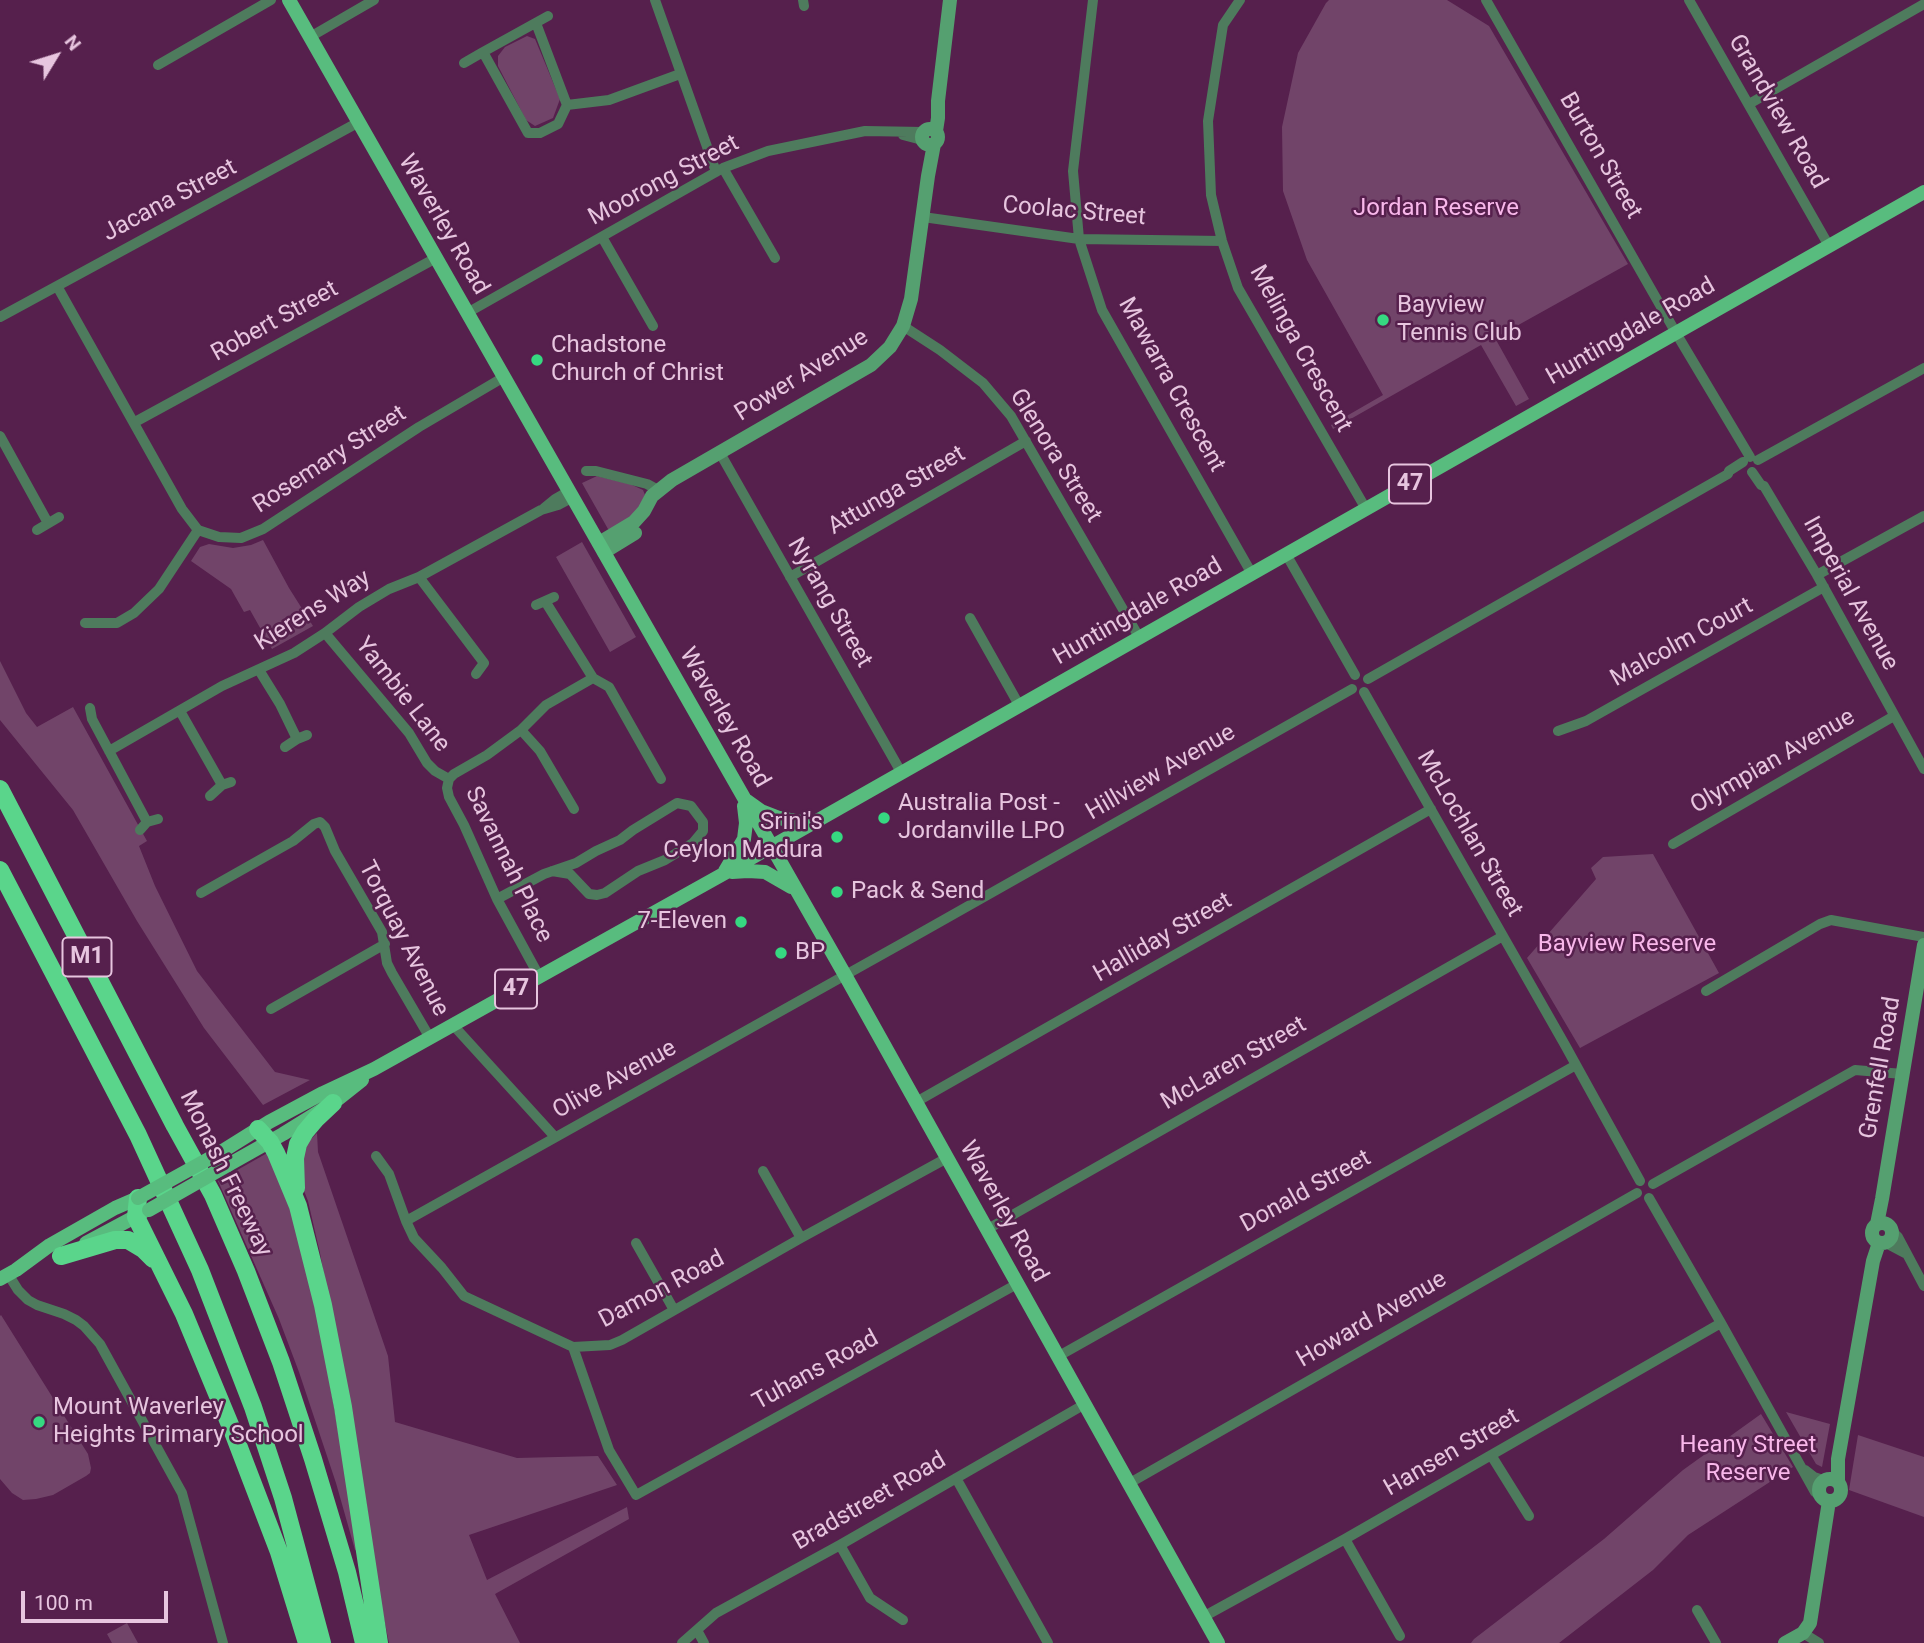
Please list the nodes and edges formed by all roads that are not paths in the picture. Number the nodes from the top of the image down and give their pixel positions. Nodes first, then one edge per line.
1 (271, 0) edge
2 (289, 0) edge
3 (374, 0) edge
4 (655, 0) edge
5 (950, 0) edge
6 (1094, 0) edge
7 (1240, 0) edge
8 (1486, 0) edge
9 (1689, 0) edge
10 (1924, 4) edge
11 (548, 16) dead end
12 (536, 23) junction
13 (310, 37) junction
14 (483, 52) junction
15 (464, 63) dead end
16 (158, 65) dead end
17 (680, 74) junction
18 (1749, 104) junction
19 (567, 105) junction
20 (359, 122) junction
21 (928, 137) junction
22 (719, 170) junction
23 (1924, 192) edge
24 (923, 217) junction
25 (602, 237) junction
26 (1079, 239) junction
27 (1222, 241) junction
28 (1829, 246) junction
29 (436, 258) junction
30 (775, 258) dead end
31 (57, 286) junction
32 (467, 313) junction
33 (0, 317) edge
34 (653, 326) dead end
35 (903, 326) junction
36 (1676, 333) junction
37 (1924, 368) edge
38 (504, 377) junction
39 (135, 422) junction
40 (0, 436) edge
41 (1026, 441) junction
42 (720, 453) junction
43 (1752, 464) junction
44 (586, 471) dead end
45 (660, 491) junction
46 (571, 494) junction
47 (1366, 509) junction
48 (1924, 516) edge
49 (59, 517) dead end
50 (48, 523) junction
51 (37, 530) dead end
52 (198, 530) junction
53 (601, 547) junction
54 (1286, 554) junction
55 (1252, 574) junction
56 (1817, 575) junction
57 (419, 577) junction
58 (790, 577) junction
59 (1824, 587) junction
60 (545, 601) dead end
61 (970, 618) dead end
62 (85, 623) dead end
63 (325, 633) junction
64 (1139, 637) junction
65 (259, 670) junction
66 (476, 674) dead end
67 (1355, 675) junction
68 (593, 678) junction
69 (1368, 679) junction
70 (1352, 689) junction
71 (1364, 692) junction
72 (1019, 705) junction
73 (90, 708) dead end
74 (180, 711) junction
75 (1894, 716) junction
76 (521, 730) junction
77 (1558, 731) dead end
78 (285, 747) dead end
79 (109, 751) junction
80 (1922, 764) edge
81 (901, 772) junction
82 (662, 778) dead end
83 (449, 779) junction
84 (0, 789) edge
85 (211, 796) dead end
86 (743, 799) junction
87 (574, 809) dead end
88 (1431, 809) junction
89 (148, 824) dead end
90 (811, 824) junction
91 (1673, 844) dead end
92 (771, 847) junction
93 (0, 870) edge
94 (552, 871) junction
95 (725, 873) junction
96 (795, 890) junction
97 (201, 893) dead end
98 (498, 899) junction
99 (1503, 936) junction
100 (1924, 937) edge
101 (385, 944) junction
102 (1924, 945) edge
103 (845, 975) junction
104 (539, 976) junction
105 (1922, 978) edge
106 (1706, 991) dead end
107 (271, 1009) dead end
108 (453, 1025) junction
109 (430, 1038) junction
110 (1576, 1065) junction
111 (374, 1069) junction
112 (1903, 1074) junction
113 (333, 1102) junction
114 (916, 1102) junction
115 (264, 1135) junction
116 (555, 1137) junction
117 (376, 1156) dead end
118 (947, 1157) junction
119 (763, 1171) dead end
120 (1640, 1181) junction
121 (1653, 1184) junction
122 (1637, 1194) junction
123 (1649, 1198) junction
124 (298, 1206) junction
125 (140, 1209) junction
126 (406, 1221) junction
127 (986, 1230) junction
128 (1884, 1233) junction
129 (801, 1238) junction
130 (636, 1243) dead end
131 (61, 1256) junction
132 (162, 1269) junction
133 (8, 1274) edge
134 (1017, 1284) junction
135 (1924, 1286) edge
136 (674, 1310) junction
137 (1721, 1323) junction
138 (573, 1348) junction
139 (1057, 1356) junction
140 (1084, 1405) junction
141 (1491, 1455) junction
142 (1802, 1468) junction
143 (956, 1478) junction
144 (1831, 1480) junction
145 (1128, 1484) junction
146 (1825, 1499) junction
147 (1528, 1516) dead end
148 (1345, 1539) junction
149 (840, 1545) junction
150 (1697, 1610) dead end
151 (1203, 1617) junction
152 (903, 1620) dead end
153 (697, 1630) junction
154 (1803, 1633) junction
155 (1400, 1636) dead end
156 (223, 1643) edge
157 (307, 1643) edge
158 (322, 1643) edge
159 (364, 1643) edge
160 (379, 1643) edge
161 (682, 1643) edge
162 (704, 1643) edge
163 (1048, 1643) edge
164 (1218, 1643) edge
165 (1716, 1643) edge
166 (1785, 1643) edge
167 (1819, 1643) edge

1 - 16 street
2 - 13 main road, Waverley Road
3 - 13 street
4 - 17 street
5 - 21 street, Power Avenue
6 - 26 street, Mawarra Crescent
7 - 27 street, Melinga Crescent
8 - 36 street, Burton Street
9 - 18 street, Grandview Road
10 - 18 street
11 - 12 street
12 - 14 street
12 - 19 street
13 - 20 main road, Waverley Road
14 - 15 street
14 - 19 street
17 - 19 street
17 - 22 street
18 - 28 street, Grandview Road
20 - 29 main road, Waverley Road
20 - 31 street, Jacana Street
21 - 22 street, Moorong Street
21 - 24 street, Power Avenue
22 - 25 street, Moorong Street
22 - 30 street
23 - 28 main road, Huntingdale Road / 47
24 - 26 street, Coolac Street
24 - 35 street, Power Avenue
25 - 32 street, Moorong Street
25 - 34 street
26 - 27 street, Coolac Street
26 - 55 street, Mawarra Crescent
27 - 47 street, Melinga Crescent
28 - 36 main road, Huntingdale Road / 47
29 - 32 main road, Waverley Road
29 - 39 street, Robert Street
31 - 33 street, Jacana Street
31 - 39 street
32 - 38 main road, Waverley Road
35 - 41 street, Glenora Street
35 - 42 street, Power Avenue
36 - 43 street, Imperial Avenue
36 - 47 main road, Huntingdale Road / 47
37 - 43 street
38 - 46 main road, Waverley Road
38 - 52 street, Rosemary Street
39 - 52 street
40 - 50 street
41 - 58 street, Attunga Street
41 - 64 street, Glenora Street
42 - 45 street, Power Avenue
42 - 58 street, Nyrang Street
43 - 56 street, Imperial Avenue
43 - 69 street
44 - 45 street
45 - 53 street, Power Avenue
46 - 53 main road, Waverley Road
46 - 57 street, Kierens Way
47 - 54 main road, Huntingdale Road / 47
48 - 56 street
49 - 50 street
50 - 51 street
52 - 62 street
53 - 86 main road, Waverley Road
54 - 55 main road, Huntingdale Road / 47
54 - 67 street
55 - 64 main road, Huntingdale Road / 47
56 - 59 street, Imperial Avenue
57 - 63 street, Kierens Way
57 - 66 street
58 - 81 street, Nyrang Street
59 - 75 street, Imperial Avenue
59 - 77 street, Malcolm Court
60 - 68 street
61 - 72 street
63 - 65 street, Kierens Way
63 - 83 street, Yambie Lane
64 - 72 main road, Huntingdale Road / 47
65 - 74 street, Kierens Way
65 - 78 street
67 - 69 street
67 - 70 street
68 - 76 street, Savannah Place
68 - 82 street
69 - 71 street
70 - 71 street
70 - 103 street, Hillview Avenue
71 - 88 street, McLochlan Street
72 - 81 main road, Huntingdale Road / 47
73 - 79 street
74 - 79 street, Kierens Way
74 - 85 street
75 - 80 street, Imperial Avenue
75 - 91 street, Olympian Avenue
76 - 83 street, Savannah Place
76 - 87 street
79 - 89 street
81 - 90 main road, Huntingdale Road / 47
83 - 98 street, Savannah Place
84 - 159 highway, Monash Freeway / M1
86 - 90 main road
86 - 92 main road, Waverley Road
86 - 95 main road
88 - 99 street, McLochlan Street
88 - 114 street, Halliday Street
90 - 92 main road, Huntingdale Road / 47
92 - 95 main road, Huntingdale Road / 47
92 - 96 main road, Waverley Road
93 - 158 highway, M1
94 - 94 street
94 - 98 street
95 - 96 main road
95 - 104 main road, Huntingdale Road / 47
96 - 103 main road, Waverley Road
97 - 101 street, Torquay Avenue
98 - 104 street, Savannah Place
99 - 110 street, McLochlan Street
99 - 127 street, McLaren Street
100 - 106 street
101 - 107 street
101 - 109 street, Torquay Avenue
102 - 105 street, Grenfell Road
103 - 114 main road, Waverley Road
103 - 116 street, Olive Avenue
104 - 108 main road, Huntingdale Road / 47
105 - 112 street, Grenfell Road
108 - 109 main road, Huntingdale Road / 47
108 - 116 street
109 - 111 main road, Huntingdale Road / 47
110 - 120 street, McLochlan Street
110 - 139 street, Donald Street
111 - 113 main road, Huntingdale Road / 47
111 - 115 main road, Huntingdale Road / 47
112 - 121 street
112 - 128 street, Grenfell Road
113 - 115 main road, Huntingdale Road / 47
113 - 124 highway
114 - 118 main road, Waverley Road
115 - 124 highway
115 - 125 main road, Huntingdale Road / 47, bridge
115 - 125 main road, Huntingdale Road / 47, bridge
116 - 126 street, Olive Avenue
117 - 126 street, Damon Road
118 - 127 main road, Waverley Road
118 - 129 street, Damon Road
119 - 129 street
120 - 121 street
120 - 122 street
121 - 123 street
122 - 123 street
122 - 145 street, Howard Avenue
123 - 137 street
124 - 160 highway
125 - 131 main road, Huntingdale Road / 47
125 - 132 highway
125 - 133 main road, Huntingdale Road / 47
126 - 138 street, Damon Road
127 - 134 main road, Waverley Road
128 - 135 street
128 - 144 street, Grenfell Road
129 - 136 street, Damon Road
130 - 136 street
131 - 132 highway
131 - 133 main road, Huntingdale Road / 47
132 - 157 highway
133 - 156 street
134 - 138 street, Tuhans Road
134 - 139 main road, Waverley Road
136 - 138 street, Damon Road
137 - 141 street, Hansen Street
137 - 142 street
139 - 140 main road, Waverley Road
140 - 143 street, Bradstreet Road
140 - 145 main road, Waverley Road
141 - 147 street
141 - 148 street, Hansen Street
142 - 144 street
142 - 146 street
143 - 149 street, Bradstreet Road
143 - 163 street
144 - 146 street, Grenfell Road
145 - 151 main road, Waverley Road
146 - 154 street
148 - 151 street, Hansen Street
148 - 155 street
149 - 152 street
149 - 153 street, Bradstreet Road
150 - 165 street
151 - 164 main road, Waverley Road
153 - 161 street, Bradstreet Road
153 - 162 street
154 - 166 street
154 - 167 street

